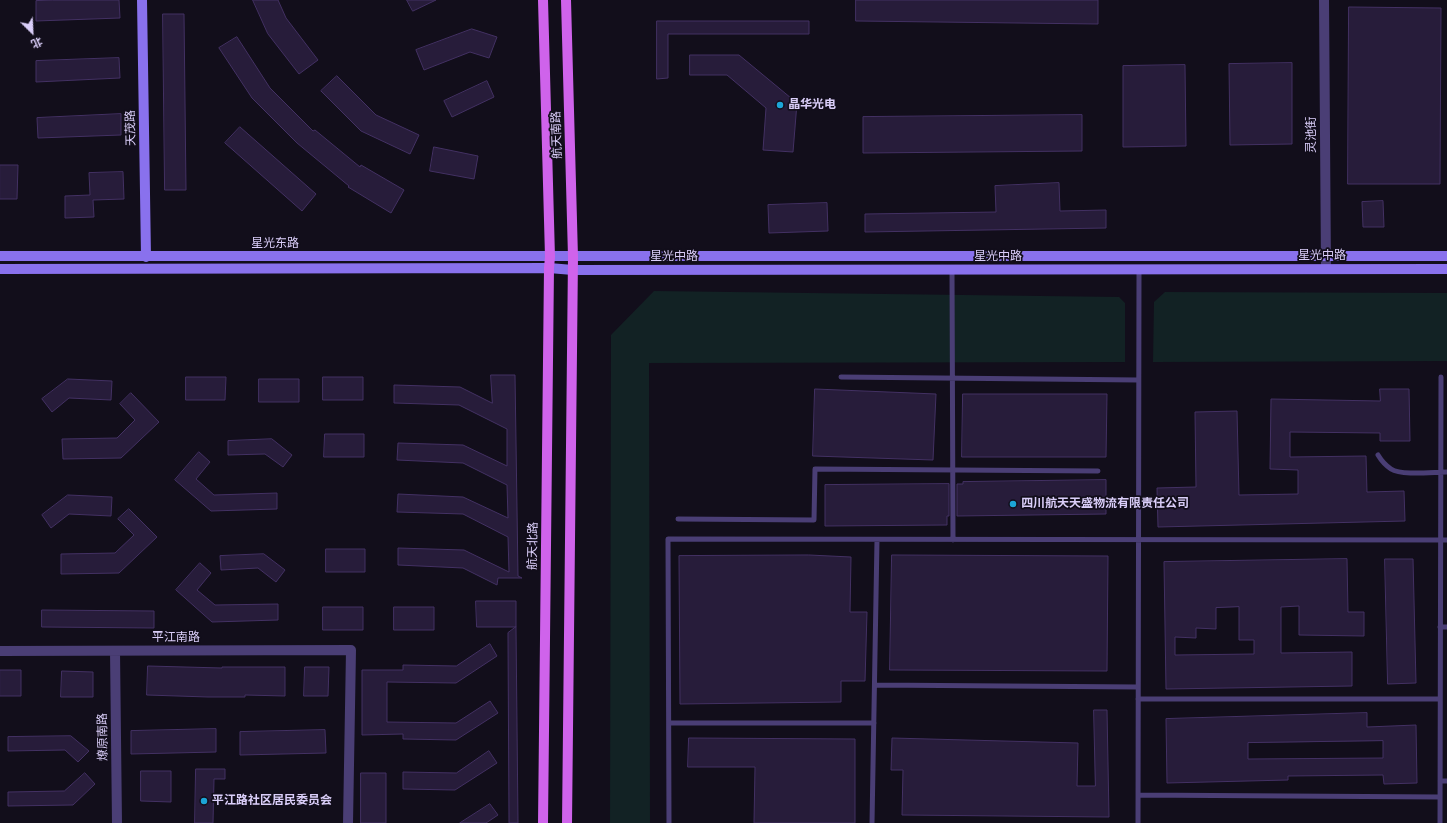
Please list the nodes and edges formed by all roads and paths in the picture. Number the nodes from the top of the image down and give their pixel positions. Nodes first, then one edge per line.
1 (142, 0) edge
2 (543, 0) edge
3 (566, 0) edge
4 (1324, 0) edge
5 (0, 256) edge
6 (1447, 256) edge
7 (146, 257) junction
8 (550, 257) junction
9 (573, 257) junction
10 (1326, 257) junction
11 (548, 268) junction
12 (0, 269) edge
13 (1326, 269) junction
14 (572, 270) junction
15 (952, 270) junction
16 (1139, 270) junction
17 (1447, 270) edge
18 (841, 377) dead end
19 (1441, 377) dead end
20 (953, 379) junction
21 (1138, 380) junction
22 (1378, 455) dead end
23 (953, 470) junction
24 (1098, 471) dead end
25 (1441, 472) junction
26 (1447, 472) edge
27 (678, 519) dead end
28 (877, 540) junction
29 (954, 540) junction
30 (1138, 540) junction
31 (1440, 540) junction
32 (1447, 540) edge
33 (1440, 627) junction
34 (1447, 627) edge
35 (0, 651) edge
36 (115, 651) junction
37 (875, 685) junction
38 (1138, 687) junction
39 (1138, 699) junction
40 (1440, 699) junction
41 (669, 722) junction
42 (874, 723) junction
43 (1440, 781) junction
44 (1447, 781) edge
45 (1138, 795) junction
46 (1440, 797) junction
47 (117, 823) edge
48 (348, 823) edge
49 (543, 823) edge
50 (567, 823) edge
51 (669, 823) edge
52 (872, 823) edge
53 (1138, 823) edge
54 (1440, 823) edge

1 - 7 main road, 天茂路
2 - 8 main road, 航天南路
3 - 9 main road, 航天南路
4 - 10 street, 灵池街
5 - 7 main road, 星光东路
6 - 10 main road, 星光中路
7 - 8 main road, 星光东路
8 - 9 main road, 星光中路
8 - 11 main road, 航天南路
9 - 10 main road, 星光中路
9 - 14 main road, 航天南路
10 - 13 street, 灵池街
11 - 12 main road, 星光东路
11 - 14 main road, 星光中路
11 - 49 main road, 航天北路
13 - 16 main road, 星光中路
13 - 17 main road, 星光中路
14 - 15 main road, 星光中路
14 - 50 main road
15 - 16 main road, 星光中路
15 - 20 lane
16 - 21 lane
18 - 20 lane
19 - 25 lane
20 - 21 lane
20 - 23 lane
21 - 30 lane
22 - 25 lane
23 - 24 lane
23 - 27 lane
23 - 29 lane
25 - 26 lane
25 - 31 lane
28 - 29 lane
28 - 37 lane
28 - 41 lane
29 - 30 lane
30 - 31 lane
30 - 38 lane
31 - 32 lane
31 - 33 lane
33 - 34 lane
33 - 40 lane
35 - 36 street, 平江南路
36 - 47 street, 燎原南路
36 - 48 street, 平江南路
37 - 38 lane
37 - 42 lane
38 - 39 lane
39 - 40 lane
39 - 45 lane
40 - 43 lane
41 - 42 lane
41 - 51 lane
42 - 52 lane
43 - 44 lane
43 - 46 lane
45 - 46 lane
45 - 53 lane
46 - 54 lane

